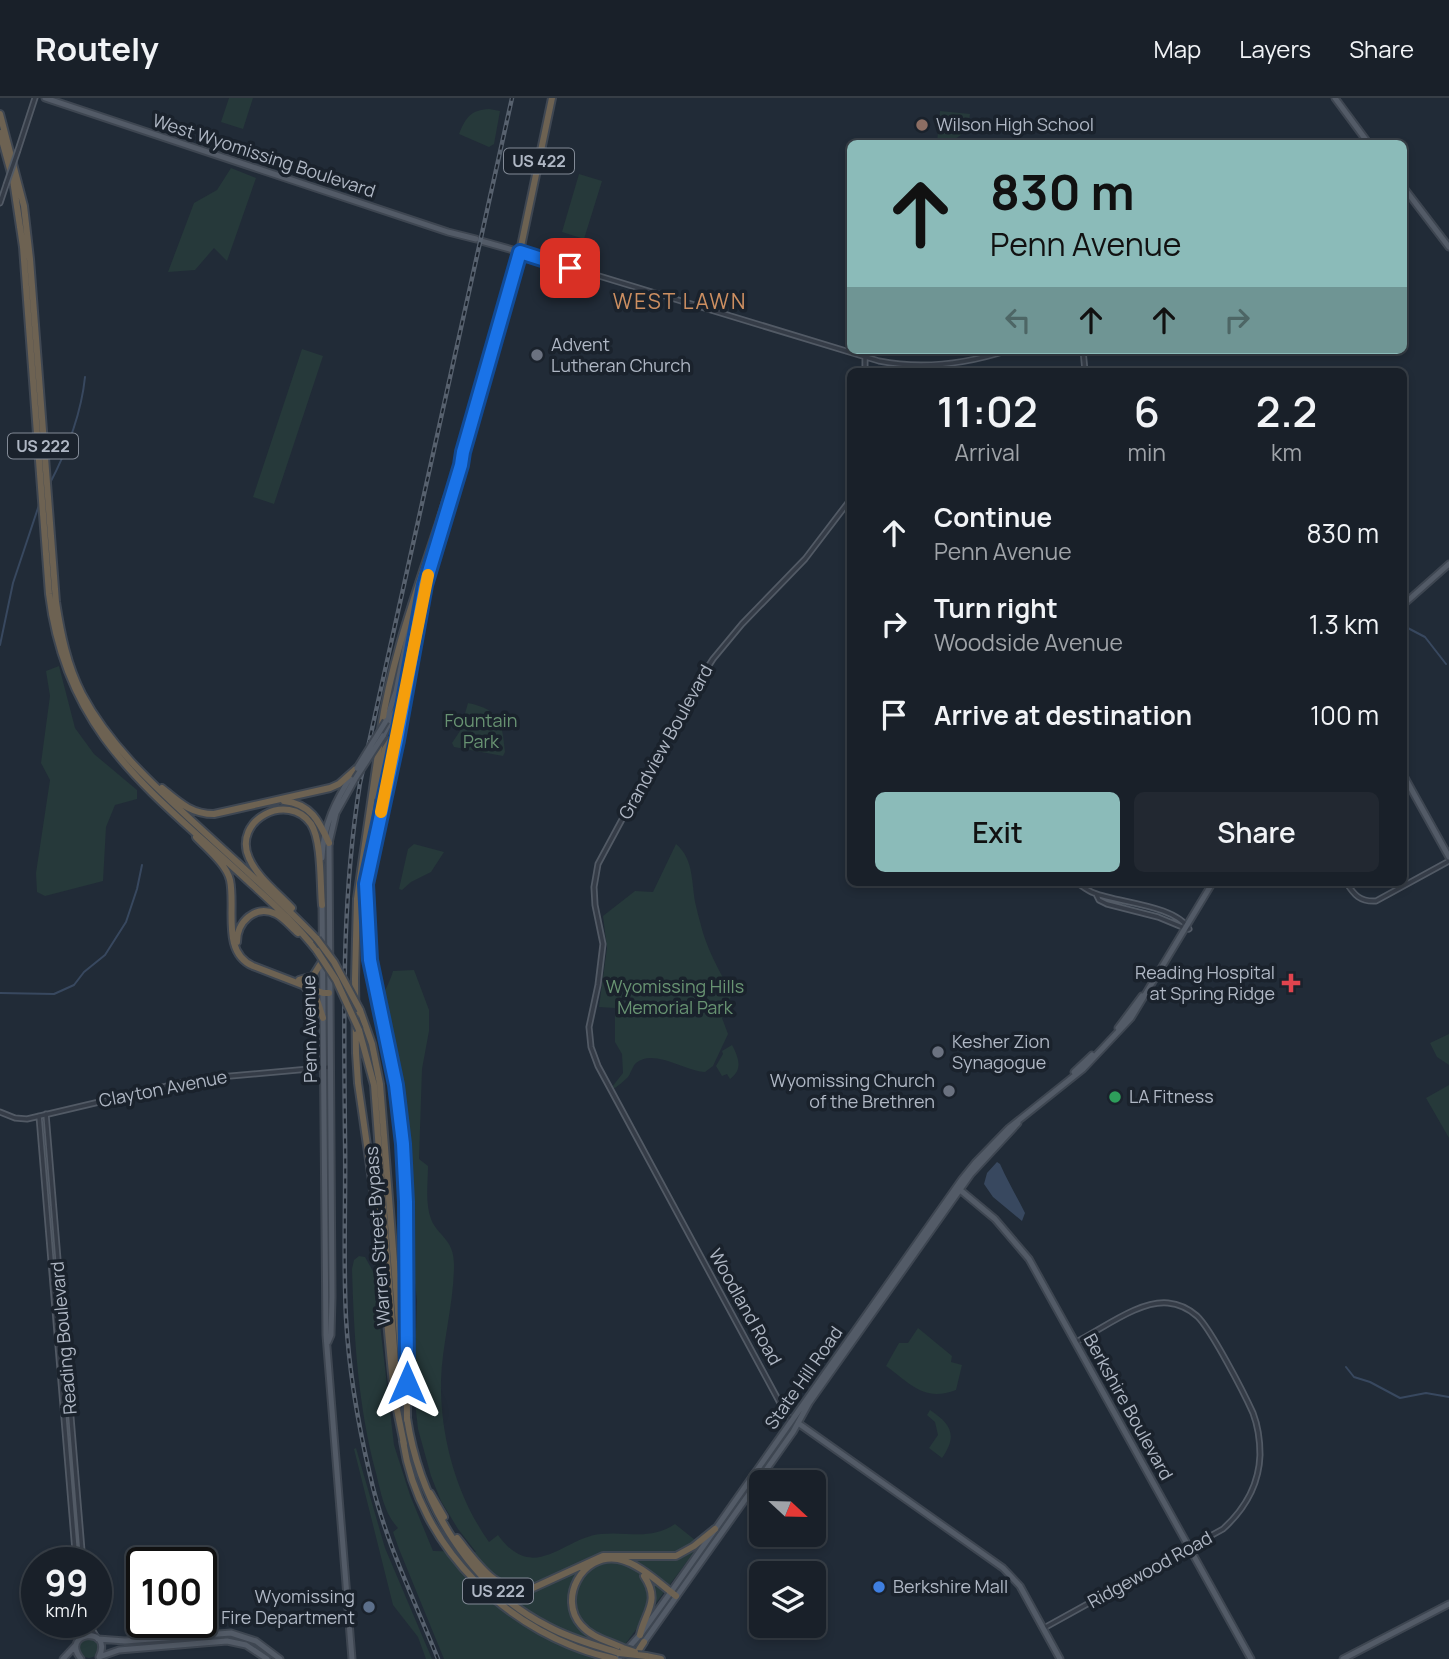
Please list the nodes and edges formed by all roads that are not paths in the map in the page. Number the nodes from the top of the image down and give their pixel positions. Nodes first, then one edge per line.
1 (35, 98) edge
2 (45, 98) edge
3 (552, 98) edge
4 (1335, 98) edge
5 (0, 114) edge
6 (0, 133) edge
7 (1366, 140) edge
8 (1407, 192) edge
9 (0, 203) edge
10 (1449, 247) edge
11 (520, 252) junction
12 (847, 352) edge
13 (852, 354) edge
14 (996, 354) edge
15 (865, 358) junction
16 (865, 368) edge
17 (847, 504) edge
18 (1449, 564) edge
19 (422, 584) junction
20 (1407, 601) edge
21 (397, 740) junction
22 (357, 768) junction
23 (1407, 782) edge
24 (161, 793) junction
25 (269, 802) junction
26 (173, 812) junction
27 (367, 831) junction
28 (325, 834) junction
29 (329, 843) junction
30 (1449, 859) edge
31 (1407, 883) edge
32 (1083, 886) edge
33 (1211, 886) edge
34 (1349, 886) edge
35 (1402, 886) edge
36 (322, 905) junction
37 (595, 905) joint
38 (1186, 927) junction
39 (317, 939) junction
40 (317, 951) junction
41 (323, 960) junction
42 (301, 983) junction
43 (325, 991) junction
44 (323, 1018) junction
45 (328, 1067) junction
46 (0, 1112) edge
47 (46, 1114) junction
48 (39, 1116) junction
49 (958, 1189) junction
50 (1076, 1342) junction
51 (407, 1420) junction
52 (795, 1421) junction
53 (404, 1444) junction
54 (422, 1479) junction
55 (715, 1529) junction
56 (75, 1547) edge
57 (82, 1547) edge
58 (1190, 1548) junction
59 (619, 1556) junction
60 (638, 1569) junction
61 (675, 1593) junction
62 (1449, 1604) edge
63 (1044, 1628) junction
64 (77, 1638) edge
65 (97, 1639) junction
66 (642, 1639) junction
67 (76, 1643) junction
68 (598, 1655) junction
69 (619, 1655) edge
70 (97, 1658) edge
71 (63, 1659) edge
72 (81, 1659) edge
73 (267, 1659) edge
74 (280, 1659) edge
75 (352, 1659) edge
76 (607, 1659) edge
77 (631, 1659) edge
78 (662, 1659) edge
79 (1060, 1659) edge
80 (1251, 1659) edge
81 (1343, 1659) edge

1 - 9 street, bridge
2 - 11 main road, West Wyomissing Boulevard
3 - 11 highway, Penn Avenue / US 422
4 - 7 main road
5 - 24 highway, US 222
6 - 24 highway, US 222
8 - 10 main road
11 - 12 street
11 - 19 highway, Penn Avenue / US 422
13 - 15 street
14 - 15 street
15 - 16 street
17 - 37 street, Grandview Boulevard
18 - 20 main road
19 - 21 highway, Penn Avenue / US 422
19 - 22 main road, Penn Avenue, bridge
19 - 27 highway, Penn Avenue / US 422
19 - 29 main road, Penn Avenue, bridge
21 - 27 highway
21 - 51 highway, Penn Avenue / US 422
22 - 25 highway
22 - 28 main road, Penn Avenue
23 - 30 main road
24 - 25 highway
24 - 26 highway, US 222
24 - 39 highway, US 222
25 - 28 highway
26 - 40 highway, US 222
26 - 42 highway
27 - 53 highway, Penn Avenue / US 422
28 - 29 highway
28 - 36 main road, Penn Avenue
29 - 43 main road, Penn Avenue
30 - 31 street
32 - 38 street
33 - 38 main road, State Hill Road
34 - 35 street
36 - 39 highway
36 - 41 main road, Penn Avenue
37 - 52 street, Woodland Road
38 - 49 main road, State Hill Road
39 - 51 highway, Warren Street Bypass / US 222, bridge
40 - 42 highway
40 - 53 highway, Warren Street Bypass / US 222, bridge
41 - 42 highway
41 - 43 main road, Penn Avenue
42 - 43 highway
42 - 44 highway
43 - 44 main road, Penn Avenue
43 - 45 main road, Penn Avenue
44 - 45 main road, Penn Avenue
45 - 47 street, Clayton Avenue
45 - 75 main road, Penn Avenue
46 - 48 street, Clayton Avenue
47 - 48 street, Clayton Avenue
47 - 57 street, Reading Boulevard
48 - 56 street, Reading Boulevard
49 - 50 main road, Berkshire Boulevard
49 - 52 main road, State Hill Road
50 - 58 main road, Berkshire Boulevard
50 - 58 street, Ridgewood Road
51 - 54 highway, Warren Street Bypass / US 222
52 - 55 main road, State Hill Road
52 - 61 main road, State Hill Road
52 - 63 main road, Woodland Road
53 - 68 highway, Warren Street Bypass / US 222
54 - 59 highway
54 - 69 highway, Warren Street Bypass / US 222
55 - 59 highway
55 - 61 main road, State Hill Road
58 - 63 street, Ridgewood Road
58 - 80 main road, Berkshire Boulevard
59 - 61 highway
60 - 61 highway
60 - 66 highway
60 - 69 highway
61 - 66 main road, State Hill Road
62 - 81 main road
63 - 79 main road, Woodland Road
64 - 67 street
65 - 67 main road
65 - 70 main road
65 - 74 main road
66 - 69 main road, State Hill Road
66 - 77 highway
67 - 71 main road
67 - 72 main road
68 - 69 highway, Warren Street Bypass / US 222
68 - 76 highway
69 - 78 highway, Warren Street Bypass / US 222, bridge
70 - 73 main road

